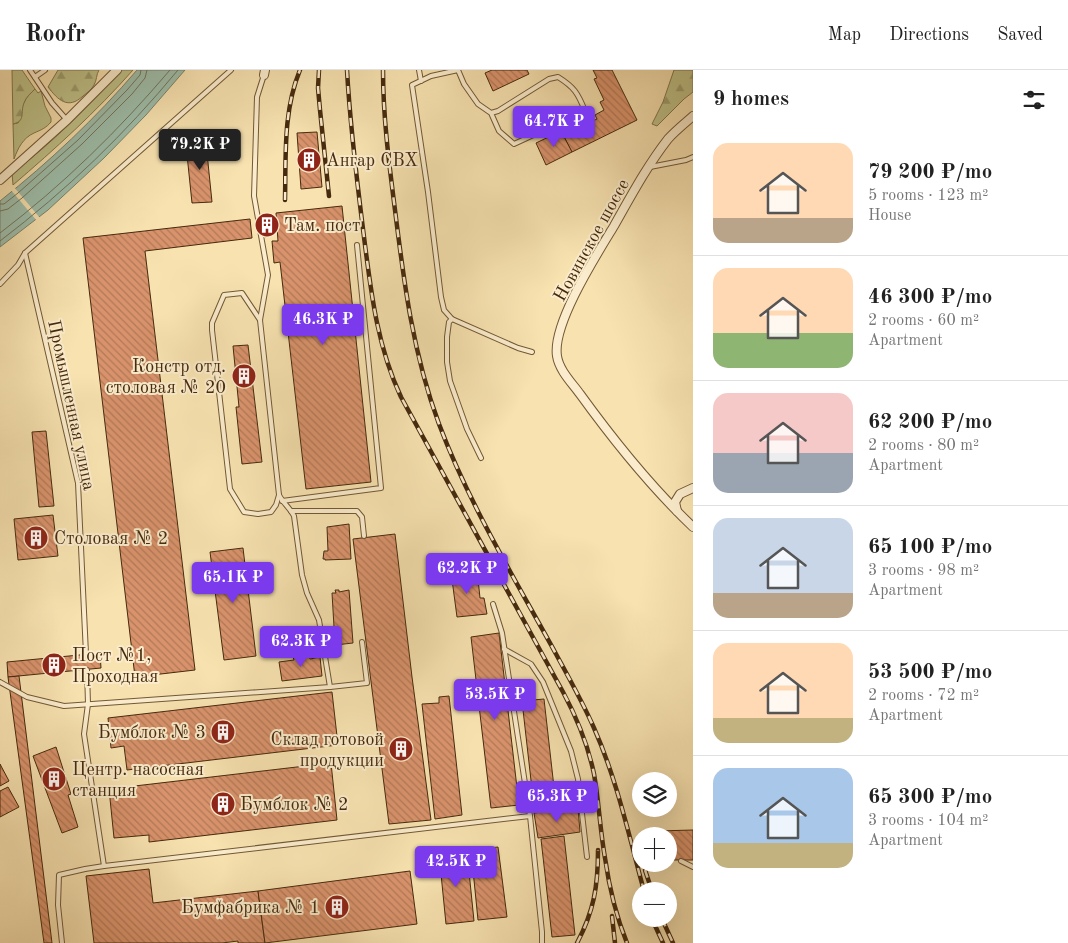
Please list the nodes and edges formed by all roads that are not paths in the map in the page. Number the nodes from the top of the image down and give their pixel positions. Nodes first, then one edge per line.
1 (30, 70) edge
2 (36, 70) edge
3 (45, 70) edge
4 (117, 70) edge
5 (231, 70) edge
6 (419, 70) edge
7 (265, 72) edge
8 (35, 77) junction
9 (421, 81) junction
10 (491, 113) junction
11 (693, 116) edge
12 (67, 120) junction
13 (693, 157) edge
14 (648, 168) junction
15 (0, 180) edge
16 (357, 245) dead end
17 (25, 253) junction
18 (0, 284) edge
19 (452, 319) junction
20 (260, 320) junction
21 (532, 352) dead end
22 (481, 458) dead end
23 (693, 488) edge
24 (279, 495) junction
25 (282, 501) junction
26 (291, 511) junction
27 (677, 511) junction
28 (693, 527) edge
29 (364, 536) dead end
30 (493, 604) dead end
31 (362, 642) dead end
32 (504, 649) junction
33 (86, 654) dead end
34 (87, 670) dead end
35 (0, 682) edge
36 (330, 687) junction
37 (88, 704) junction
38 (530, 816) junction
39 (588, 857) dead end
40 (681, 862) dead end
41 (104, 866) junction
42 (693, 867) edge
43 (62, 943) edge
44 (542, 943) edge

1 - 8 lane
2 - 8 lane
3 - 8 lane
4 - 12 street
5 - 17 lane
6 - 9 lane
7 - 20 lane
8 - 12 lane
9 - 10 lane
9 - 19 lane
10 - 10 lane
11 - 14 street, Новинское шоссе
12 - 15 street
13 - 14 lane
14 - 27 street, Новинское шоссе
16 - 25 lane
17 - 18 lane
17 - 33 lane, Промышленная улица
19 - 21 lane
19 - 22 lane
20 - 24 lane
20 - 24 lane
23 - 27 street
24 - 25 lane
25 - 26 lane
26 - 29 lane
26 - 36 lane
27 - 28 street, Новинское шоссе
30 - 32 lane
31 - 36 lane
32 - 38 lane
32 - 39 lane
34 - 37 lane
35 - 37 lane
36 - 37 lane
37 - 41 lane
38 - 41 lane
38 - 44 lane
40 - 42 lane
41 - 43 lane

